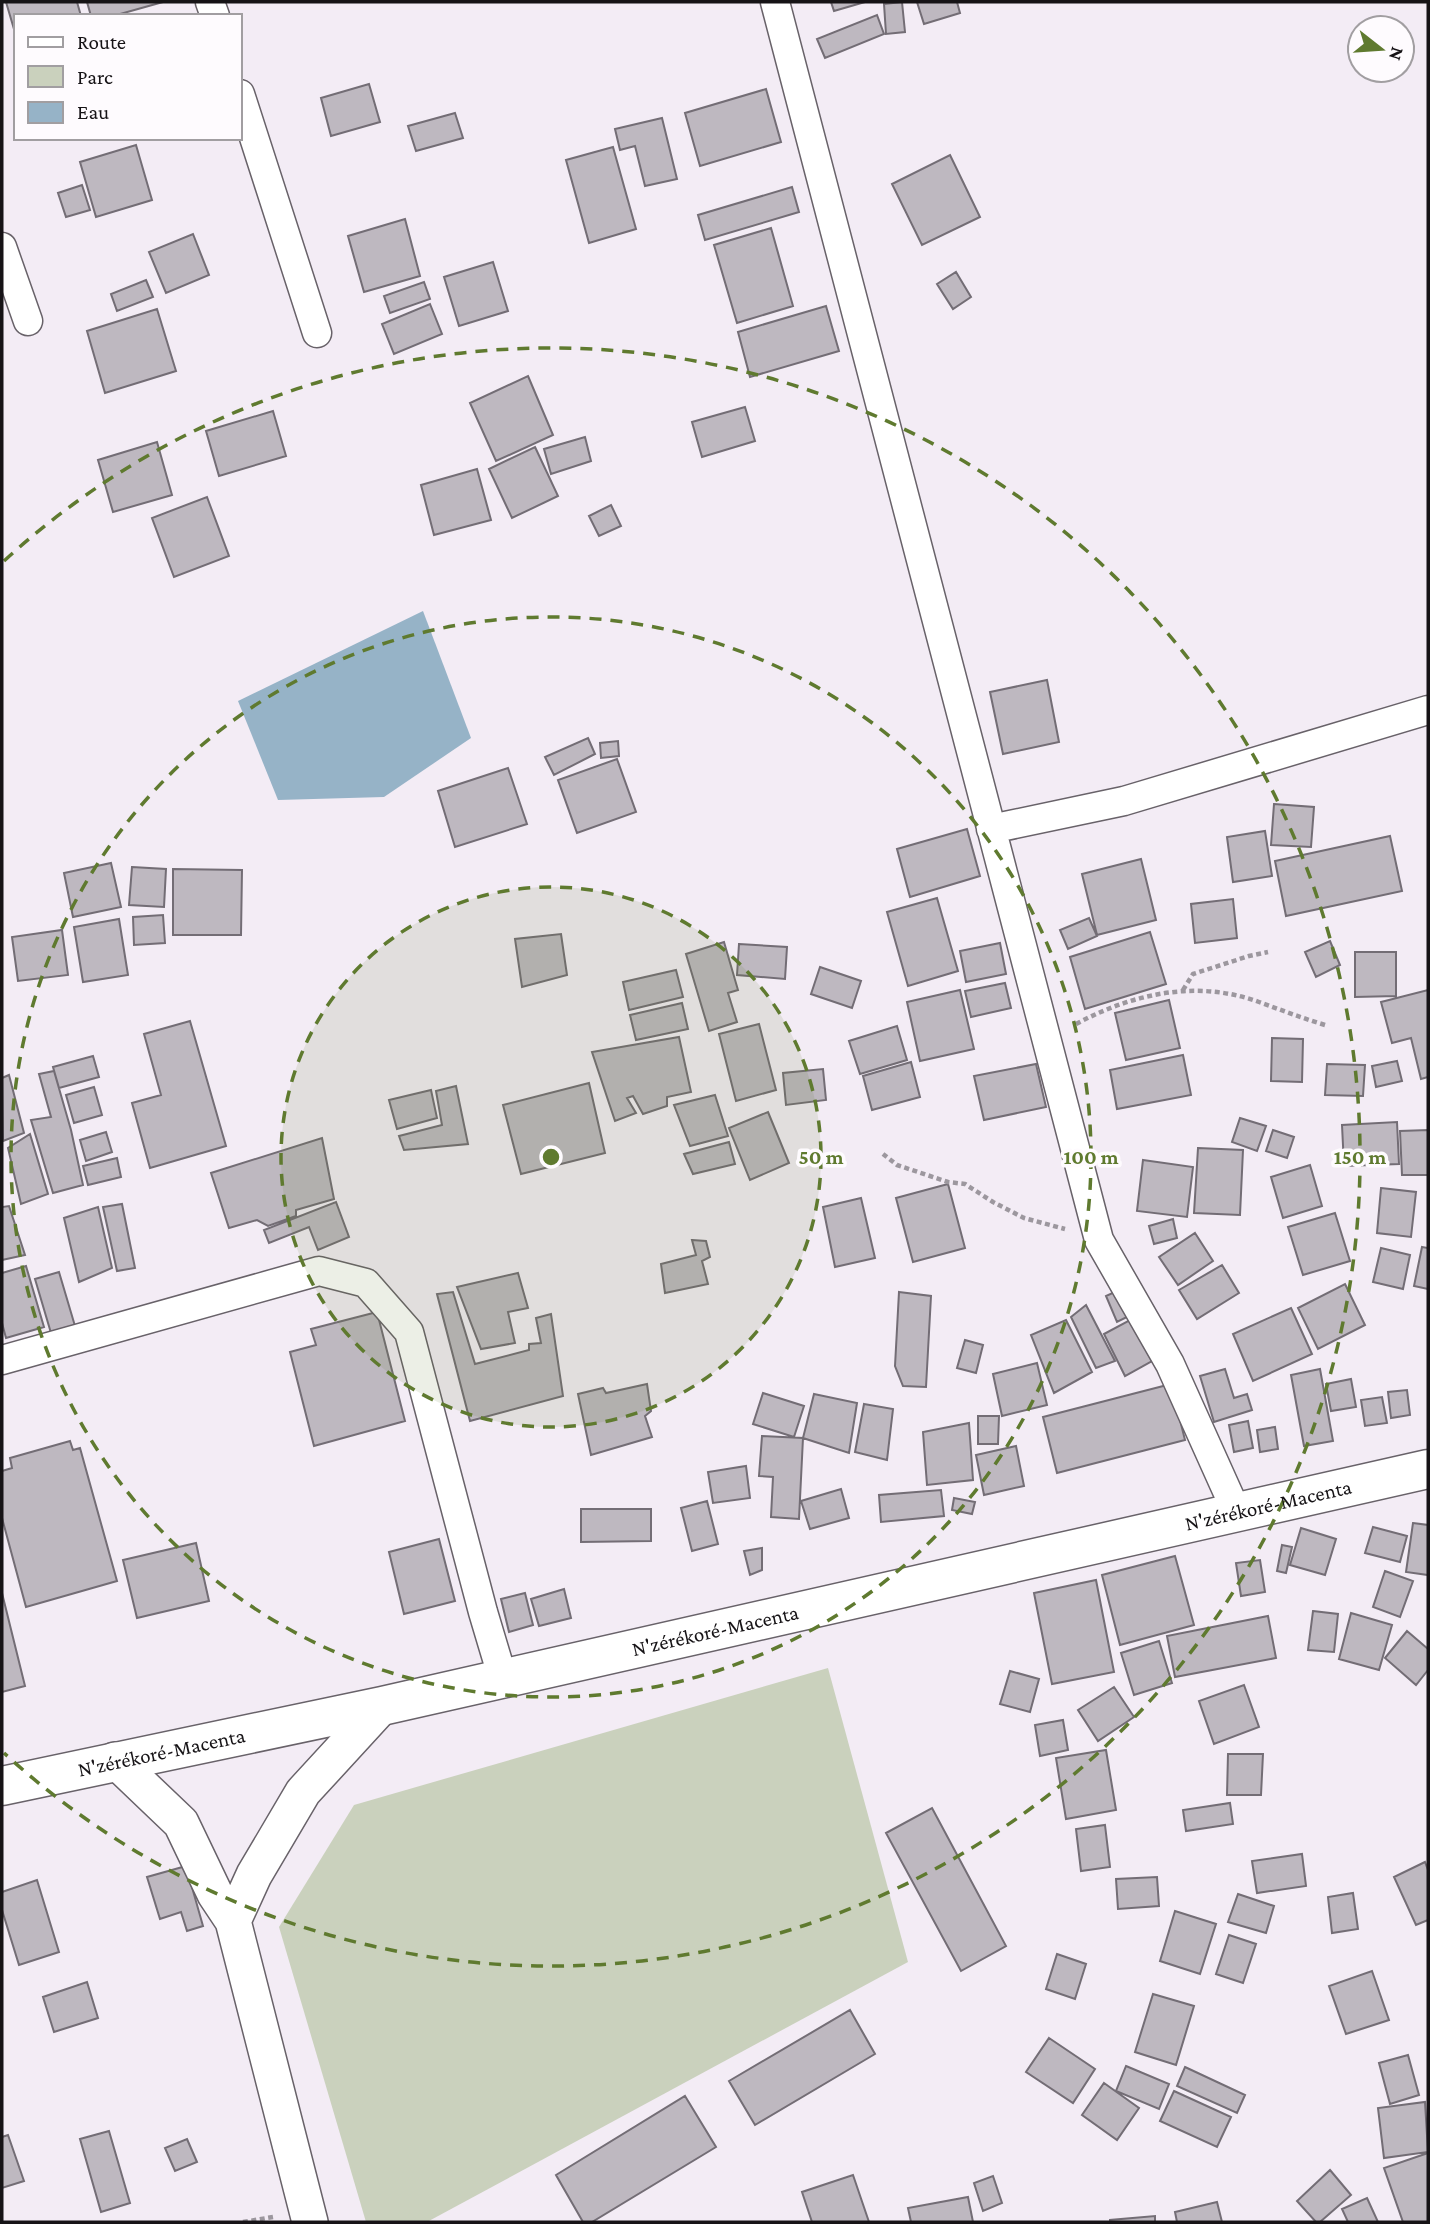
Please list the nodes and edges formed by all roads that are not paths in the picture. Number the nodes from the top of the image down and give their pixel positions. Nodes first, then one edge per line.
1 (775, 2) edge
2 (242, 100) edge
3 (2, 247) edge
4 (28, 321) dead end
5 (317, 333) dead end
6 (1428, 710) edge
7 (991, 829) junction
8 (2, 1360) edge
9 (1428, 1469) edge
10 (1237, 1513) junction
11 (503, 1679) junction
12 (382, 1706) junction
13 (115, 1760) junction
14 (2, 1786) edge
15 (233, 1922) junction
16 (310, 2222) edge

1 - 7 street
2 - 5 street
3 - 4 street
6 - 7 street
7 - 10 street
8 - 11 street
9 - 10 highway, N'zérékoré-Macenta
10 - 11 highway, N'zérékoré-Macenta
11 - 12 highway, N'zérékoré-Macenta
12 - 13 highway, N'zérékoré-Macenta
12 - 15 street
13 - 14 highway, N'zérékoré-Macenta
13 - 15 street
15 - 16 street

